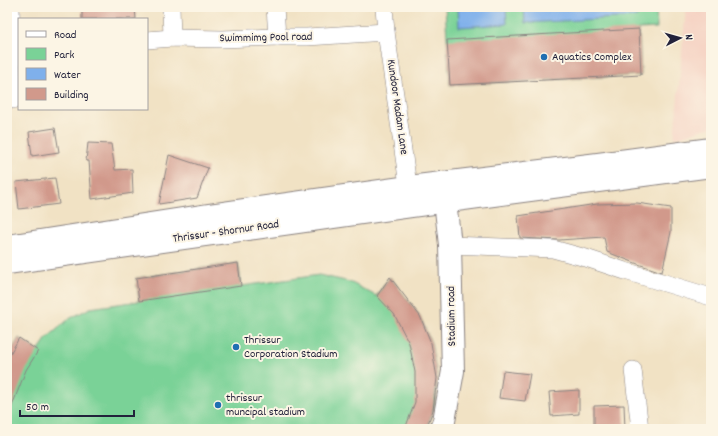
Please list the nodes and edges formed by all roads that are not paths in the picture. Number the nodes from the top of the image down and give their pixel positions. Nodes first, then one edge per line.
1 (11, 7) edge
2 (171, 7) edge
3 (275, 7) edge
4 (384, 7) edge
5 (386, 32) junction
6 (277, 37) junction
7 (172, 38) junction
8 (148, 40) edge
9 (13, 100) edge
10 (711, 149) edge
11 (711, 166) edge
12 (562, 177) junction
13 (444, 192) junction
14 (410, 197) junction
15 (450, 245) junction
16 (7, 246) edge
17 (7, 263) edge
18 (711, 297) edge
19 (633, 370) dead end
20 (441, 429) edge
21 (640, 429) edge

1 - 9 street
2 - 7 street
3 - 6 street
4 - 5 street, Kundoor Madam Lane
5 - 6 street, Swimmimg Pool road
5 - 14 street, Kundoor Madam Lane
6 - 7 street, Swimmimg Pool road
7 - 8 street, Swimmimg Pool road
10 - 12 main road
11 - 12 main road
12 - 13 main road, Thrissur - Shornur Road
13 - 14 main road, Thrissur - Shornur Road
13 - 15 main road, Stadium road
14 - 16 main road
14 - 17 main road, Thrissur - Shornur Road
15 - 18 street
15 - 20 main road, Stadium road
19 - 21 street

